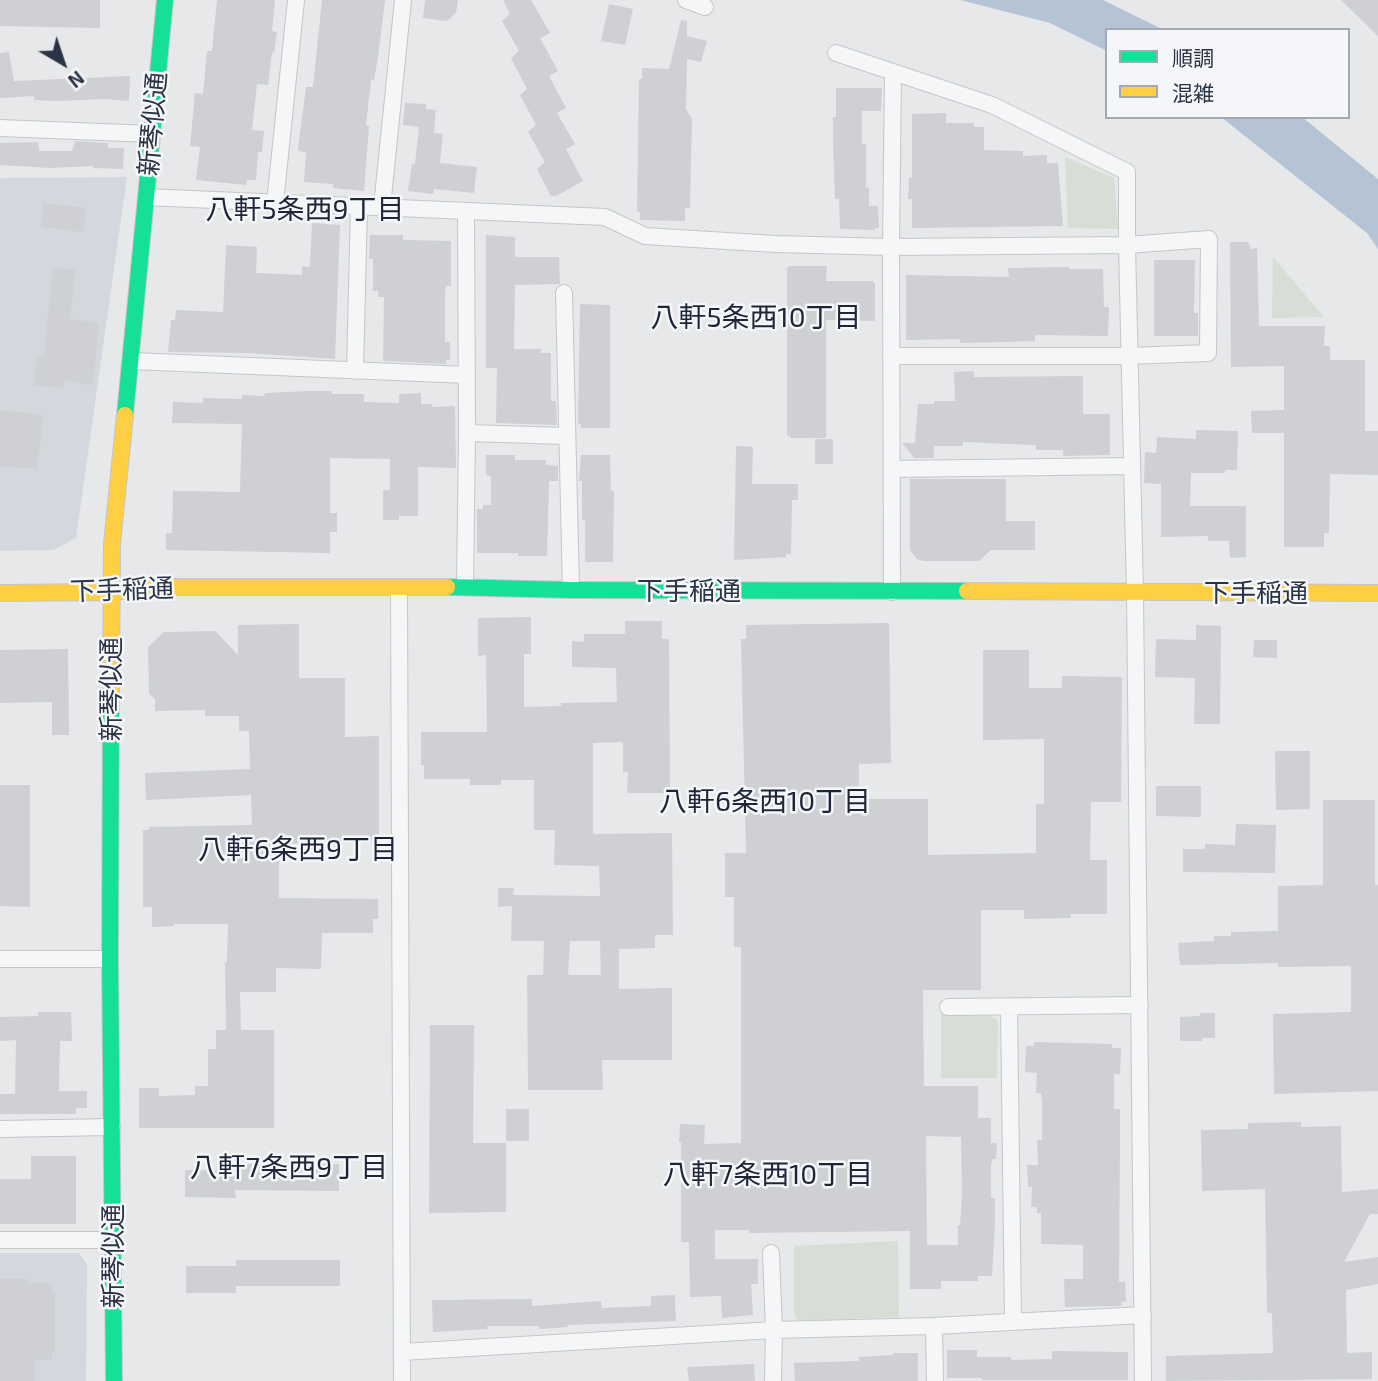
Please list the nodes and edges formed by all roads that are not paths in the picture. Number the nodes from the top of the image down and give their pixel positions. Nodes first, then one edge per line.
1 (165, 0) edge
2 (296, 0) edge
3 (403, 0) edge
4 (686, 0) edge
5 (705, 7) dead end
6 (836, 53) dead end
7 (893, 73) junction
8 (0, 128) edge
9 (152, 134) junction
10 (146, 197) junction
11 (275, 203) junction
12 (359, 206) junction
13 (383, 207) junction
14 (466, 211) junction
15 (1127, 245) junction
16 (891, 247) junction
17 (564, 293) dead end
18 (891, 356) junction
19 (1129, 356) junction
20 (132, 361) junction
21 (355, 370) junction
22 (467, 375) junction
23 (467, 433) junction
24 (565, 436) junction
25 (1132, 466) junction
26 (892, 469) junction
27 (399, 587) junction
28 (465, 587) junction
29 (571, 590) junction
30 (111, 592) junction
31 (892, 592) junction
32 (1135, 592) junction
33 (0, 593) edge
34 (1378, 593) edge
35 (0, 959) edge
36 (110, 959) junction
37 (1140, 1006) junction
38 (948, 1007) dead end
39 (1009, 1007) junction
40 (112, 1126) junction
41 (0, 1129) edge
42 (0, 1240) edge
43 (113, 1240) junction
44 (771, 1253) dead end
45 (1143, 1315) junction
46 (1013, 1322) junction
47 (934, 1326) junction
48 (774, 1330) junction
49 (402, 1352) junction
50 (114, 1381) edge
51 (402, 1381) edge
52 (773, 1381) edge
53 (935, 1381) edge
54 (1143, 1381) edge

1 - 9 street, 新琴似通
2 - 11 street
3 - 13 street
4 - 5 street
6 - 7 street
7 - 15 street
7 - 16 street
8 - 9 street
9 - 10 street, 新琴似通
10 - 11 street
10 - 20 street, 新琴似通
11 - 12 street
12 - 13 street
12 - 21 street
13 - 14 street
14 - 16 street
14 - 22 street
15 - 16 street
15 - 19 street
15 - 19 street
16 - 18 street
17 - 24 street
18 - 19 street
18 - 26 street
19 - 25 street
20 - 21 street
20 - 30 street, 新琴似通
21 - 22 street
22 - 23 street
23 - 24 street
23 - 28 street
24 - 29 street
25 - 26 street
25 - 32 street
26 - 31 street
27 - 28 street, 下手稲通
27 - 30 street, 下手稲通
27 - 49 street
28 - 29 street, 下手稲通
29 - 31 street, 下手稲通
30 - 33 street, 下手稲通
30 - 36 street, 新琴似通
31 - 32 street, 下手稲通
32 - 34 street, 下手稲通
32 - 37 street
35 - 36 street
36 - 40 street, 新琴似通
37 - 39 street
37 - 45 street
38 - 39 street
39 - 46 street
40 - 41 street
40 - 43 street, 新琴似通
42 - 43 street
43 - 50 street, 新琴似通
44 - 48 street
45 - 46 street
45 - 54 street
46 - 47 street
47 - 48 street
47 - 53 street
48 - 49 street
48 - 52 street
49 - 51 street

